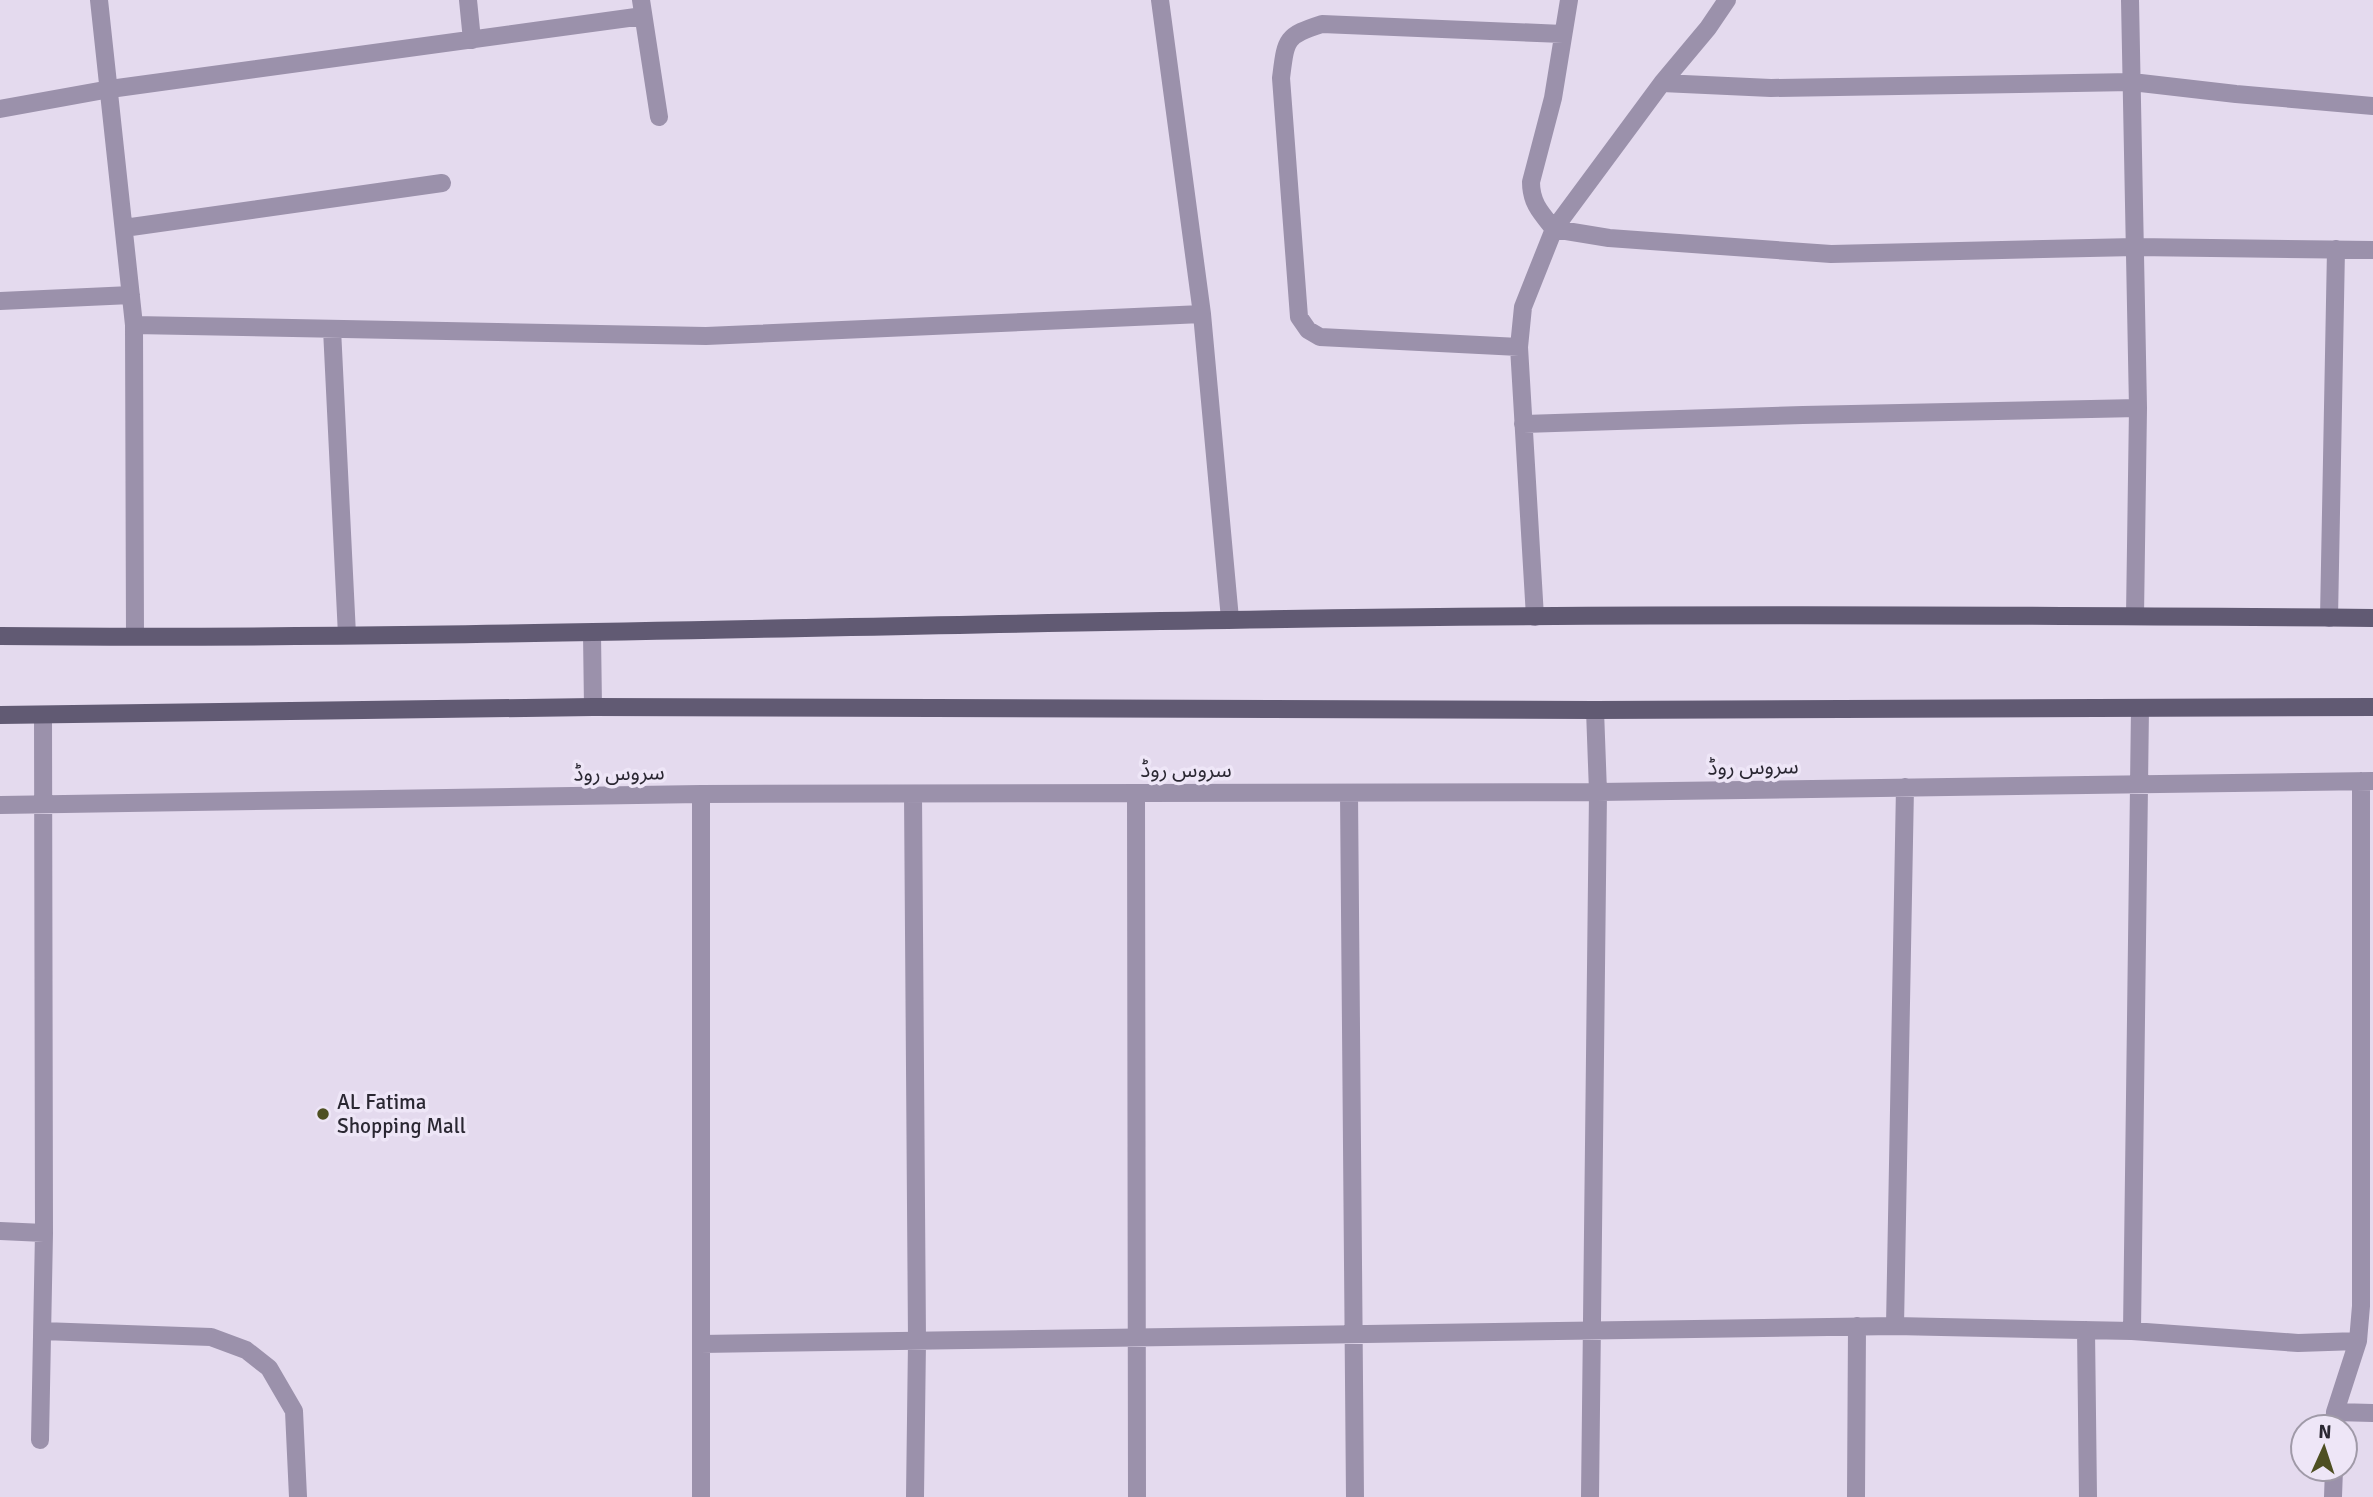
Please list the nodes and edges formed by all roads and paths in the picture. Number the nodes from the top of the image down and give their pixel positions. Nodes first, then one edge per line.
1 (99, 0) edge
2 (468, 0) edge
3 (1160, 0) edge
4 (1569, 0) edge
5 (1727, 0) edge
6 (2130, 0) edge
7 (642, 8) edge
8 (1563, 34) junction
9 (472, 40) junction
10 (2132, 82) junction
11 (1662, 83) junction
12 (110, 89) junction
13 (2373, 106) edge
14 (0, 109) edge
15 (659, 117) dead end
16 (442, 183) dead end
17 (124, 228) junction
18 (1554, 229) junction
19 (2135, 247) junction
20 (2336, 249) junction
21 (2373, 250) edge
22 (131, 295) junction
23 (0, 301) edge
24 (1202, 314) junction
25 (134, 325) junction
26 (332, 329) junction
27 (1518, 347) junction
28 (2138, 408) junction
29 (1523, 424) junction
30 (1535, 617) junction
31 (2135, 617) junction
32 (2329, 618) junction
33 (2373, 618) edge
34 (1230, 620) junction
35 (592, 634) junction
36 (347, 635) junction
37 (0, 636) edge
38 (135, 636) junction
39 (593, 707) junction
40 (2373, 707) edge
41 (2140, 708) junction
42 (1595, 710) junction
43 (0, 715) edge
44 (43, 715) junction
45 (2367, 781) edge
46 (2140, 785) junction
47 (1905, 787) junction
48 (1598, 792) junction
49 (1136, 793) junction
50 (1349, 793) junction
51 (701, 794) junction
52 (914, 794) junction
53 (0, 805) edge
54 (43, 805) junction
55 (0, 1231) edge
56 (44, 1233) junction
57 (1857, 1326) junction
58 (1895, 1326) junction
59 (2086, 1330) junction
60 (42, 1331) junction
61 (1591, 1331) junction
62 (2132, 1331) junction
63 (1355, 1335) junction
64 (1136, 1338) junction
65 (916, 1341) junction
66 (2358, 1341) junction
67 (701, 1344) junction
68 (2336, 1413) edge
69 (40, 1440) dead end
70 (298, 1497) edge
71 (701, 1497) edge
72 (915, 1497) edge
73 (1136, 1497) edge
74 (1355, 1497) edge
75 (1590, 1497) edge
76 (1856, 1497) edge
77 (2088, 1497) edge

1 - 12 street
2 - 9 street
3 - 24 street
4 - 8 street
5 - 11 street
6 - 10 street
7 - 9 street
7 - 15 street
8 - 18 street
8 - 27 street
9 - 12 street
10 - 11 street
10 - 13 street
10 - 19 street
11 - 18 street
12 - 14 street
12 - 17 street
16 - 17 street
17 - 22 street
18 - 19 street
18 - 27 street
19 - 20 street
19 - 28 street
20 - 21 street
20 - 32 street
22 - 23 street
22 - 25 street
24 - 26 street
24 - 34 street
25 - 26 street
25 - 38 street
26 - 36 street
27 - 29 street
28 - 29 street
28 - 31 street
29 - 30 street
30 - 31 main road
30 - 34 main road
31 - 32 main road
32 - 33 main road
34 - 35 main road
35 - 36 main road
35 - 39 street
36 - 38 main road
37 - 38 main road
39 - 42 main road
39 - 44 main road
40 - 41 main road
41 - 42 main road
41 - 46 street
42 - 48 street
43 - 44 main road
44 - 54 street
45 - 46 street, سروس روڈ
45 - 66 street
46 - 47 street, سروس روڈ
46 - 62 street
47 - 48 street, سروس روڈ
47 - 58 street
48 - 50 street, سروس روڈ
48 - 61 street
49 - 50 street, سروس روڈ
49 - 52 street, سروس روڈ
49 - 64 street
50 - 63 street
51 - 52 street, سروس روڈ
51 - 54 street, سروس روڈ
51 - 67 street
52 - 65 street
53 - 54 street, سروس روڈ
54 - 56 street
55 - 56 street
56 - 60 street
57 - 58 street
57 - 61 street
57 - 76 street
58 - 59 street
59 - 62 street
59 - 77 street
60 - 69 street
60 - 70 street
61 - 63 street
61 - 75 street
62 - 66 street
63 - 64 street
63 - 74 street
64 - 65 street
64 - 73 street
65 - 67 street
65 - 72 street
66 - 68 street
67 - 71 street

